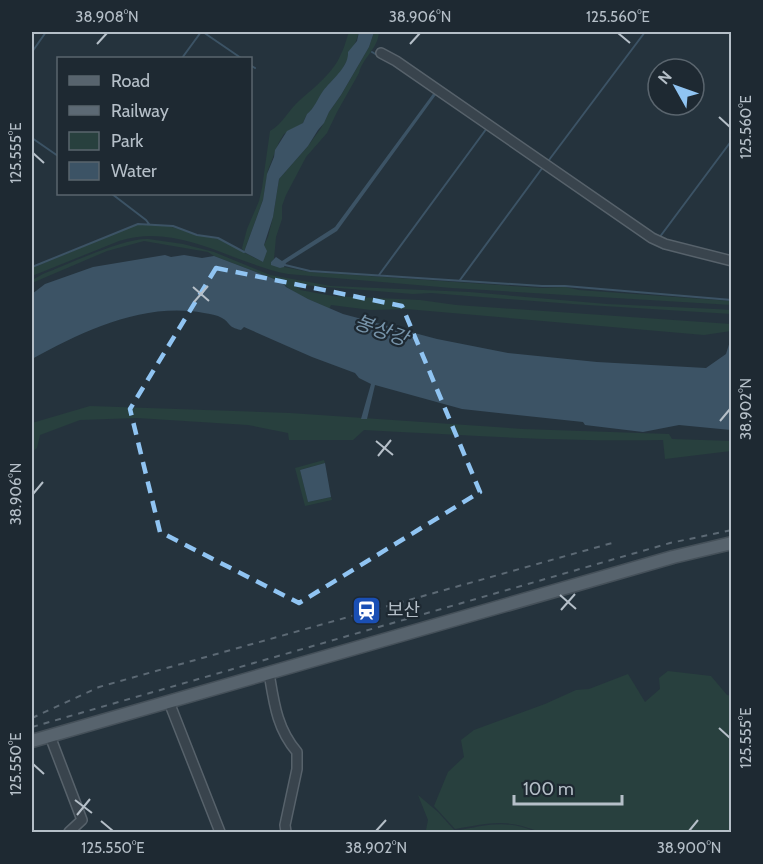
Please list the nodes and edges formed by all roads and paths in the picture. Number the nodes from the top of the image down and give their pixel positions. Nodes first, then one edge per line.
1 (381, 53) dead end
2 (732, 261) edge
3 (732, 543) edge
4 (269, 673) junction
5 (169, 702) junction
6 (50, 736) junction
7 (32, 741) edge
8 (69, 832) edge
9 (220, 832) edge
10 (286, 832) edge

1 - 2 street
3 - 4 main road
4 - 5 main road
4 - 10 street
5 - 6 main road
5 - 9 street
6 - 7 main road
6 - 8 street

